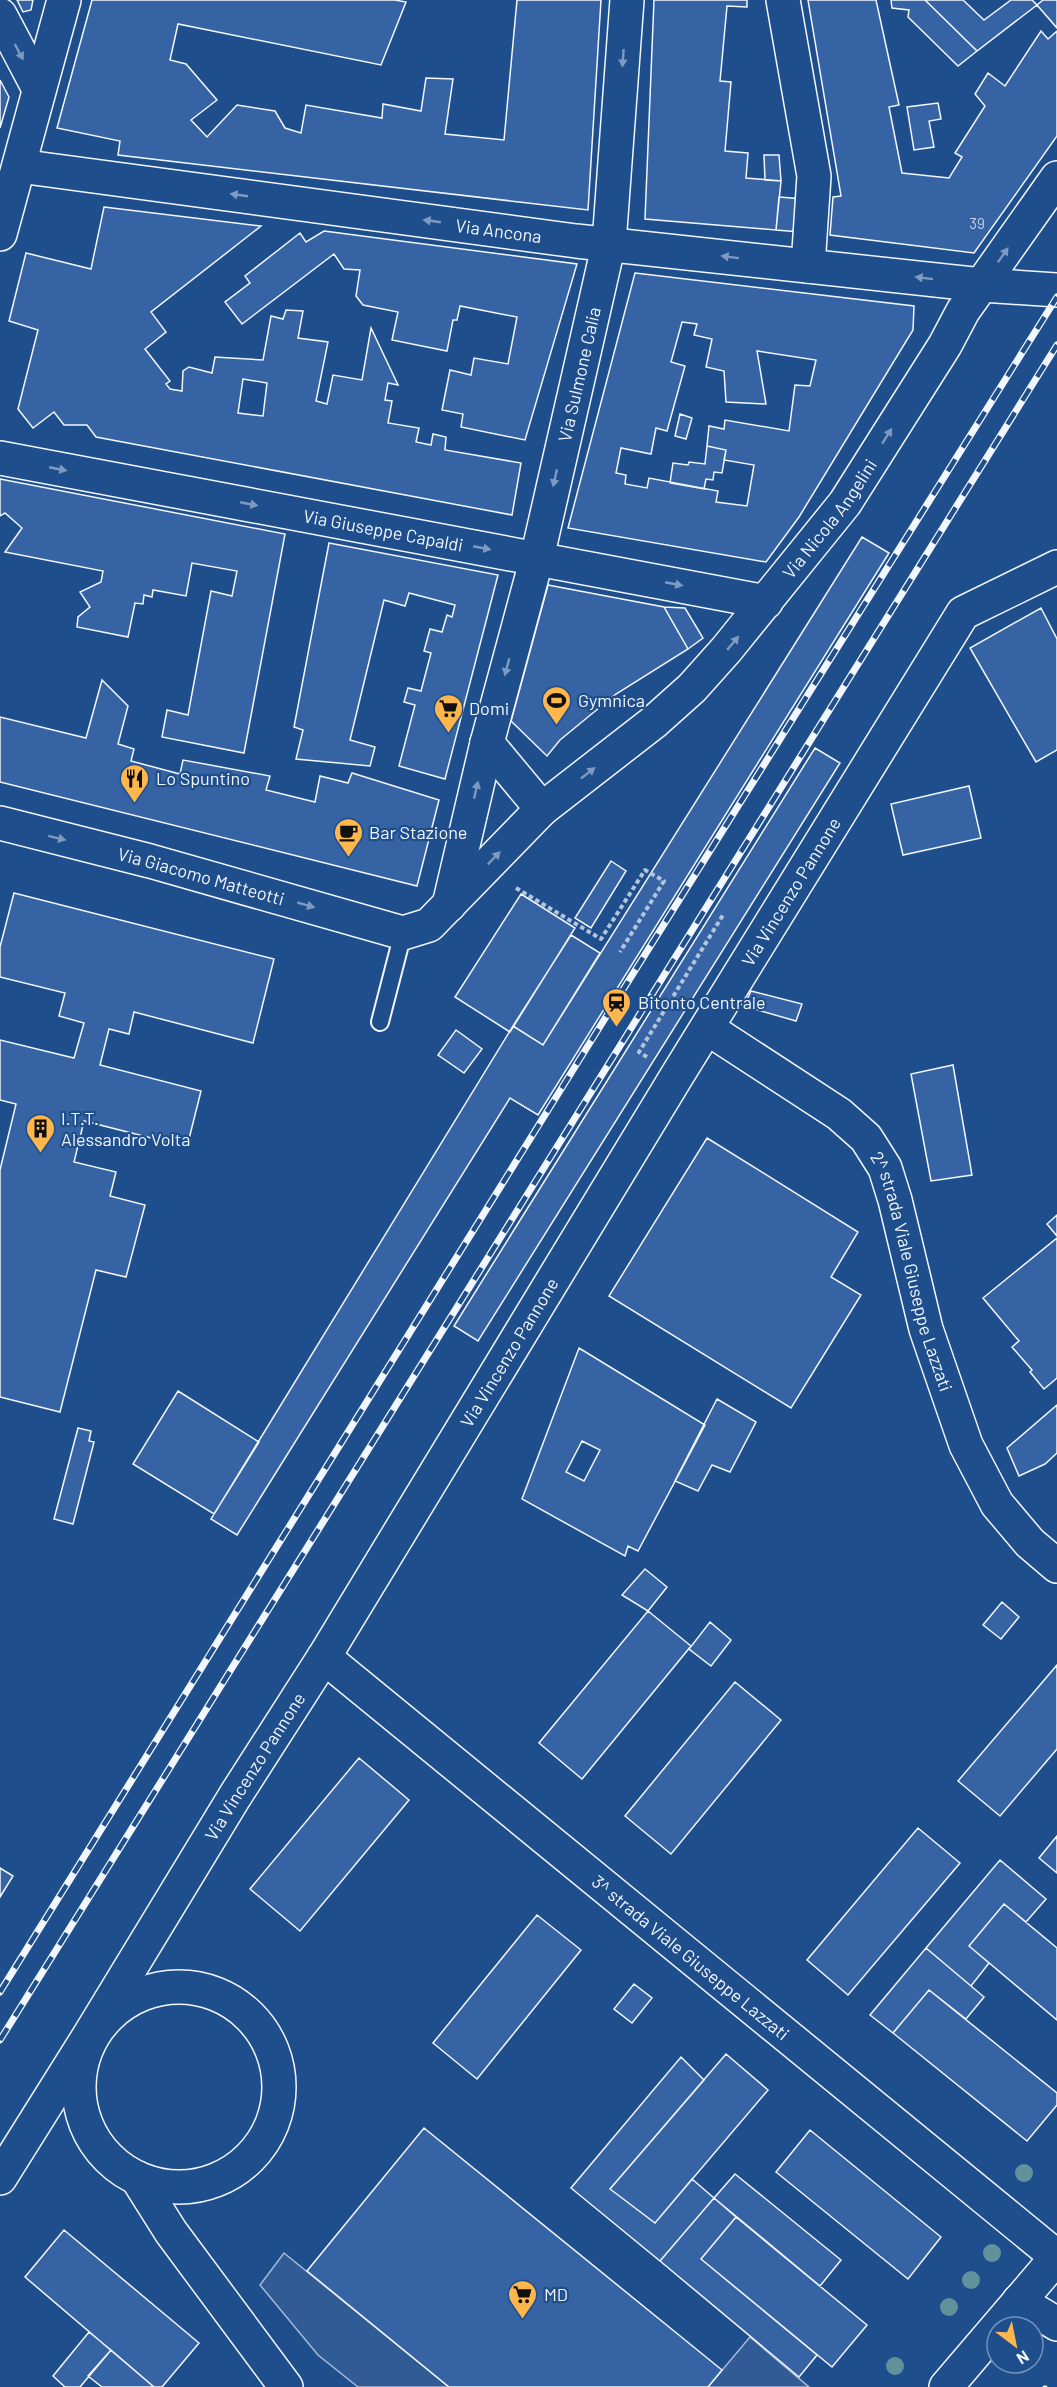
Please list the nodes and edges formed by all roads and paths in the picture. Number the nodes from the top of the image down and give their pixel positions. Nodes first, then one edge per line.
1 (64, 0) edge
2 (627, 0) edge
3 (783, 0) edge
4 (0, 15) edge
5 (39, 89) junction
6 (19, 166) junction
7 (1057, 178) edge
8 (0, 234) edge
9 (609, 243) junction
10 (808, 266) junction
11 (982, 285) junction
12 (1057, 290) edge
13 (0, 458) edge
14 (537, 558) junction
15 (1057, 567) edge
16 (766, 603) junction
17 (487, 743) junction
18 (542, 809) junction
19 (0, 823) edge
20 (484, 868) junction
21 (448, 908) junction
22 (723, 915) dead end
23 (403, 933) junction
24 (620, 952) dead end
25 (380, 1022) dead end
26 (706, 1028) junction
27 (639, 1052) dead end
28 (1057, 1566) edge
29 (324, 1657) junction
30 (89, 2037) junction
31 (0, 2178) edge
32 (137, 2178) junction
33 (1057, 2257) edge
34 (1019, 2301) junction
35 (1057, 2324) edge
36 (286, 2387) edge
37 (946, 2387) edge

1 - 5 street
2 -> 9 street, Via Sulmone Calia
3 - 10 street
4 -> 5 street
5 - 6 street
6 - 8 street
9 -> 6 street, Via Ancona
11 -> 7 street, Via Nicola Angelini
10 -> 9 street, Via Ancona
9 -> 14 street, Via Sulmone Calia
11 -> 10 street, Via Ancona
11 - 12 street, Via Ancona
16 -> 11 street, Via Nicola Angelini
13 -> 14 street, Via Giuseppe Capaldi
14 -> 16 street, Via Giuseppe Capaldi
14 -> 17 street, Via Sulmone Calia
15 - 26 street, Via Vincenzo Pannone
18 -> 16 street, Via Nicola Angelini
17 - 18 street
21 -> 17 street, Via Sulmone Calia
20 -> 18 street, Via Nicola Angelini
19 -> 23 street, Via Giacomo Matteotti
20 - 21 street, Via Nicola Angelini
20 - 24 path
21 - 23 street, Via Nicola Angelini
22 - 27 path
23 - 25 lane
26 - 28 street, 2^ strada Viale Giuseppe Lazzati
26 - 29 street, Via Vincenzo Pannone
29 - 30 street, Via Vincenzo Pannone
29 - 33 street, 3^ strada Viale Giuseppe Lazzati
30 - 31 street, Via Vincenzo Pannone
30 - 32 street
30 - 32 street
32 - 36 street
33 - 34 street
34 - 35 street
34 - 37 street

